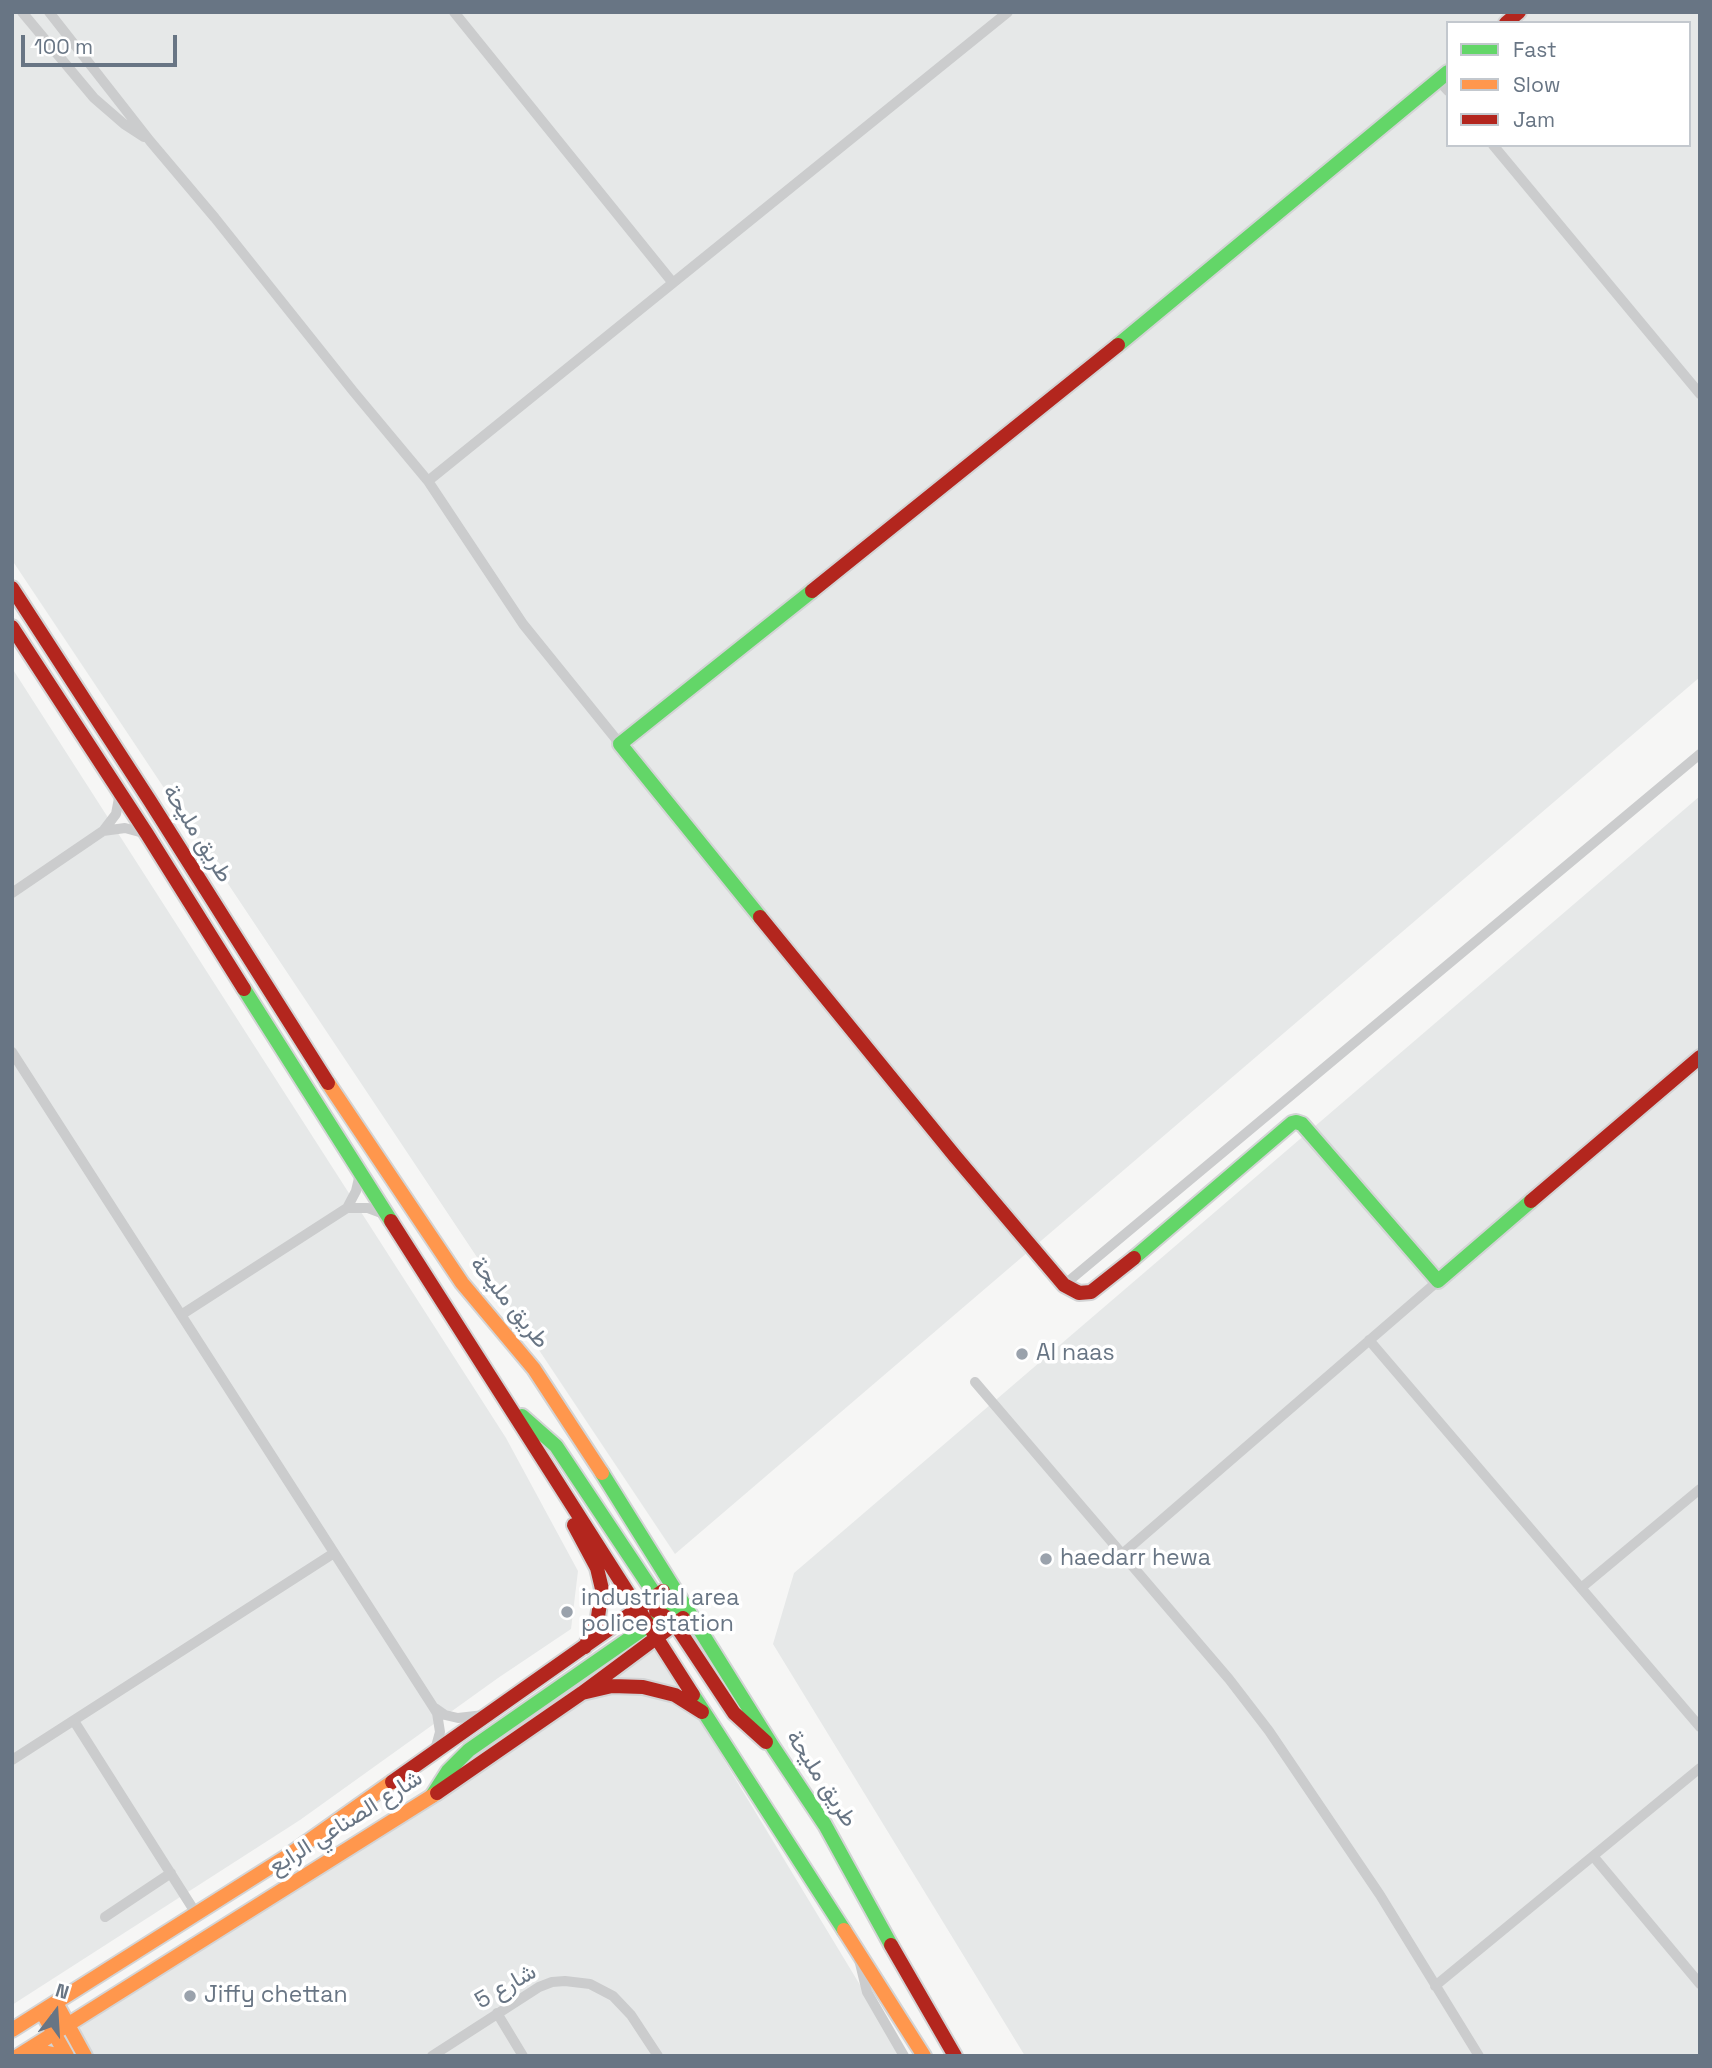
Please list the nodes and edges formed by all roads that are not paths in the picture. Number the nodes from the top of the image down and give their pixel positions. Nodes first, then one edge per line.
1 (22, 12) edge
2 (49, 12) edge
3 (454, 12) edge
4 (1004, 14) edge
5 (1445, 81) edge
6 (150, 141) junction
7 (1495, 147) edge
8 (673, 283) junction
9 (1700, 394) edge
10 (428, 481) junction
11 (12, 588) edge
12 (12, 627) edge
13 (620, 744) junction
14 (1700, 754) edge
15 (120, 793) junction
16 (103, 831) junction
17 (147, 834) junction
18 (12, 893) edge
19 (12, 1052) edge
20 (1700, 1057) edge
21 (360, 1173) junction
22 (347, 1208) junction
23 (388, 1216) junction
24 (1438, 1281) junction
25 (1064, 1285) junction
26 (181, 1315) junction
27 (1368, 1340) junction
28 (975, 1382) dead end
29 (511, 1406) junction
30 (1700, 1489) edge
31 (570, 1502) junction
32 (334, 1553) junction
33 (1121, 1555) junction
34 (671, 1585) junction
35 (1581, 1588) junction
36 (656, 1596) junction
37 (639, 1608) junction
38 (671, 1611) junction
39 (650, 1624) junction
40 (659, 1638) junction
41 (585, 1647) junction
42 (582, 1693) junction
43 (432, 1705) junction
44 (486, 1714) junction
45 (708, 1716) junction
46 (74, 1721) junction
47 (1700, 1727) edge
48 (772, 1747) junction
49 (436, 1750) junction
50 (12, 1760) edge
51 (1700, 1768) edge
52 (432, 1796) junction
53 (1592, 1856) junction
54 (170, 1873) junction
55 (197, 1915) junction
56 (105, 1917) dead end
57 (859, 1955) junction
58 (1700, 1984) edge
59 (1435, 1986) junction
60 (56, 2003) junction
61 (42, 2012) junction
62 (497, 2013) junction
63 (68, 2025) junction
64 (12, 2031) edge
65 (54, 2033) junction
66 (18, 2056) edge
67 (61, 2056) edge
68 (67, 2056) edge
69 (85, 2056) edge
70 (432, 2056) edge
71 (523, 2056) edge
72 (658, 2056) edge
73 (904, 2056) edge
74 (924, 2056) edge
75 (956, 2056) edge
76 (1479, 2056) edge

1 - 6 street
2 - 6 street
3 - 8 street
4 - 8 street
5 - 13 main road
6 - 10 street
7 - 9 street
8 - 10 street
10 - 13 street
11 - 34 main road, طريق مليحة
12 - 15 main road, طريق مليحة
13 - 25 main road
14 - 25 street
15 - 16 street
15 - 17 main road, طريق مليحة
16 - 17 street
16 - 18 street
17 - 21 main road, طريق مليحة
19 - 26 street
20 - 24 main road
21 - 22 street
21 - 23 main road, طريق مليحة
22 - 23 street
22 - 26 street
23 - 29 main road, طريق مليحة
24 - 25 main road
24 - 27 street
26 - 32 street
27 - 33 street
27 - 35 street
28 - 33 street
29 - 31 main road, طريق مليحة
29 - 36 main road
30 - 35 street
31 - 37 main road, طريق مليحة
31 - 41 main road
32 - 43 street
32 - 46 street
33 - 59 street
34 - 36 main road, شارع الصناعي الرابع
34 - 38 main road, طريق مليحة
35 - 47 street
36 - 37 main road, شارع الصناعي الرابع
36 - 38 main road
37 - 38 main road
37 - 39 main road, طريق مليحة
37 - 41 main road, شارع الصناعي الرابع
38 - 39 main road
38 - 40 main road
38 - 48 main road
38 - 48 main road, طريق مليحة
39 - 40 main road, طريق مليحة
39 - 52 main road
40 - 42 main road, شارع الصناعي الرابع
40 - 45 main road, طريق مليحة
41 - 44 main road, شارع الصناعي الرابع
42 - 45 main road
42 - 52 main road, شارع الصناعي الرابع
43 - 44 street
43 - 49 street
44 - 49 main road, شارع الصناعي الرابع
45 - 57 main road, طريق مليحة
46 - 50 street
46 - 54 street
48 - 75 main road, طريق مليحة
49 - 55 main road, شارع الصناعي الرابع
51 - 53 street
52 - 63 main road, شارع الصناعي الرابع
53 - 58 street
53 - 59 street
54 - 55 street
54 - 56 street
55 - 60 main road, شارع الصناعي الرابع
57 - 73 street
57 - 74 main road, طريق مليحة
59 - 76 street
60 - 61 main road, شارع الصناعي الرابع
60 - 63 main road
61 - 64 main road, شارع الصناعي الرابع
61 - 65 main road
62 - 70 street, شارع 5
62 - 71 street
62 - 72 street, شارع 5
63 - 65 main road, شارع الصناعي الرابع
63 - 69 main road
65 - 66 main road, شارع الصناعي الرابع
65 - 68 main road
66 - 67 main road

